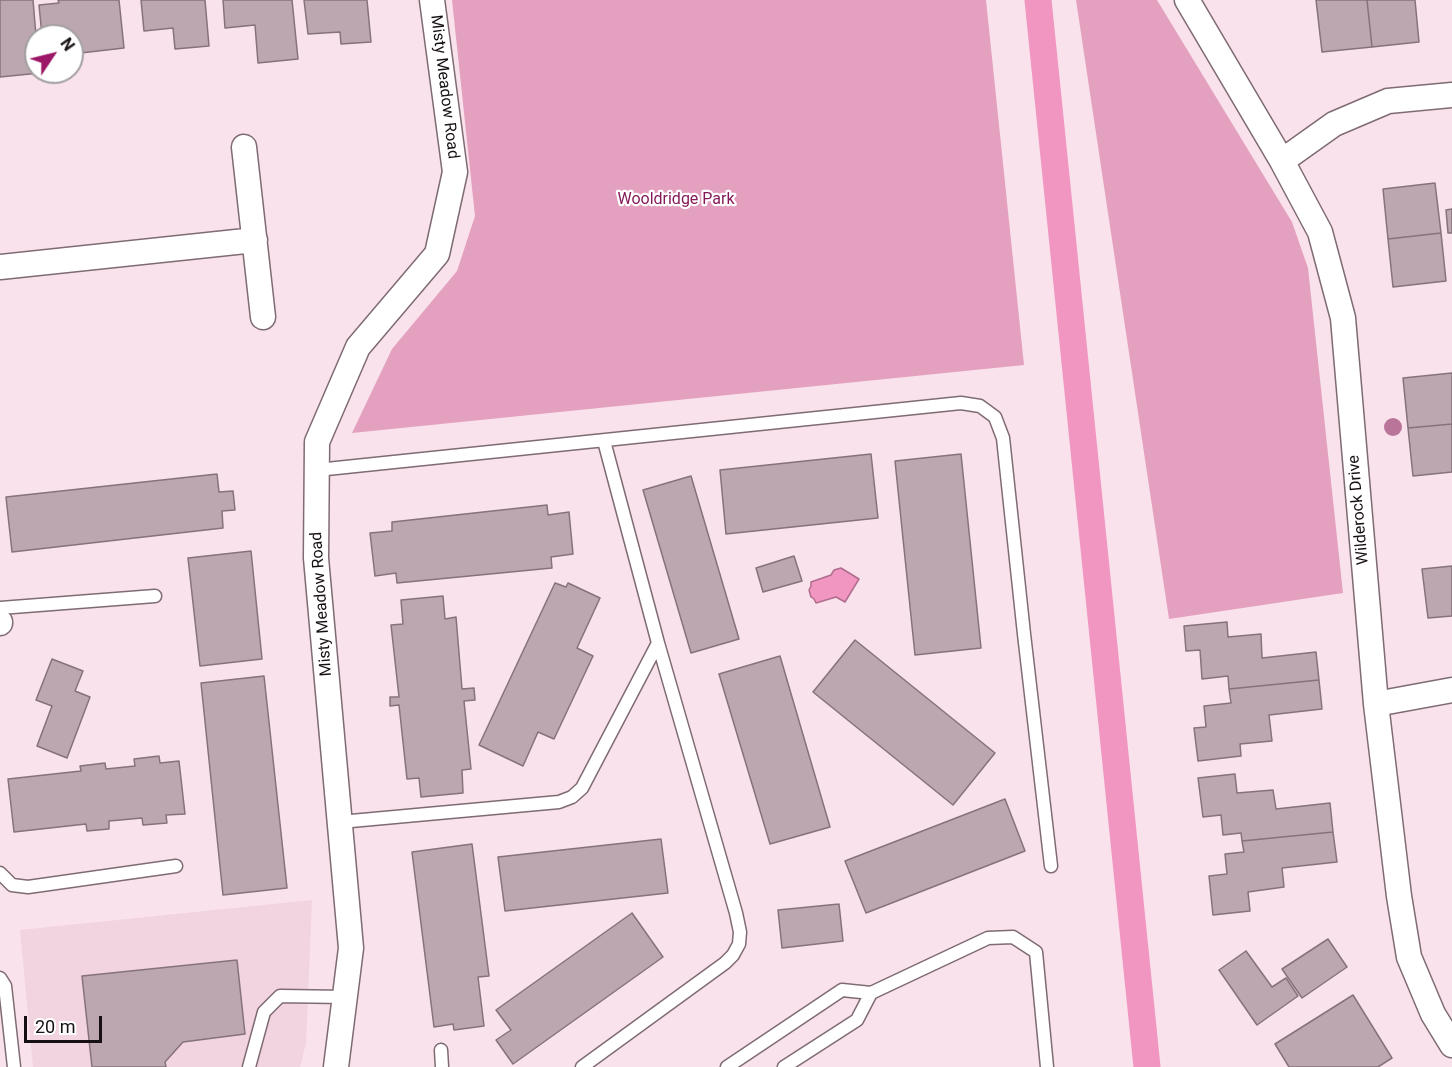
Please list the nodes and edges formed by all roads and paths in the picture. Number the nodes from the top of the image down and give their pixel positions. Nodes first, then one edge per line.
1 (432, 0) edge
2 (1187, 0) edge
3 (1452, 95) edge
4 (244, 147) dead end
5 (1282, 161) junction
6 (255, 240) junction
7 (0, 267) edge
8 (263, 318) dead end
9 (604, 441) junction
10 (317, 470) junction
11 (155, 596) dead end
12 (0, 608) edge
13 (658, 643) junction
14 (1452, 690) edge
15 (1376, 704) junction
16 (340, 822) junction
17 (176, 866) dead end
18 (1051, 866) dead end
19 (0, 873) edge
20 (0, 978) edge
21 (871, 993) junction
22 (345, 997) junction
23 (1452, 1046) edge
24 (441, 1050) dead end
25 (14, 1067) edge
26 (249, 1067) edge
27 (336, 1067) edge
28 (442, 1067) edge
29 (582, 1067) edge
30 (727, 1067) edge
31 (784, 1067) edge
32 (1047, 1067) edge

1 - 10 street, Misty Meadow Road
2 - 5 street, Wilderock Drive
3 - 5 street
4 - 6 street
5 - 15 street, Wilderock Drive
6 - 7 street
6 - 8 street
9 - 10 lane
9 - 13 lane
9 - 18 lane
10 - 16 street, Misty Meadow Road
11 - 12 lane
13 - 16 lane
13 - 29 lane
14 - 15 street
15 - 23 street, Wilderock Drive
16 - 22 street, Misty Meadow Road
17 - 19 lane
20 - 25 lane
21 - 30 lane
21 - 31 lane
21 - 32 lane
22 - 26 lane
22 - 27 street, Misty Meadow Road
24 - 28 lane

